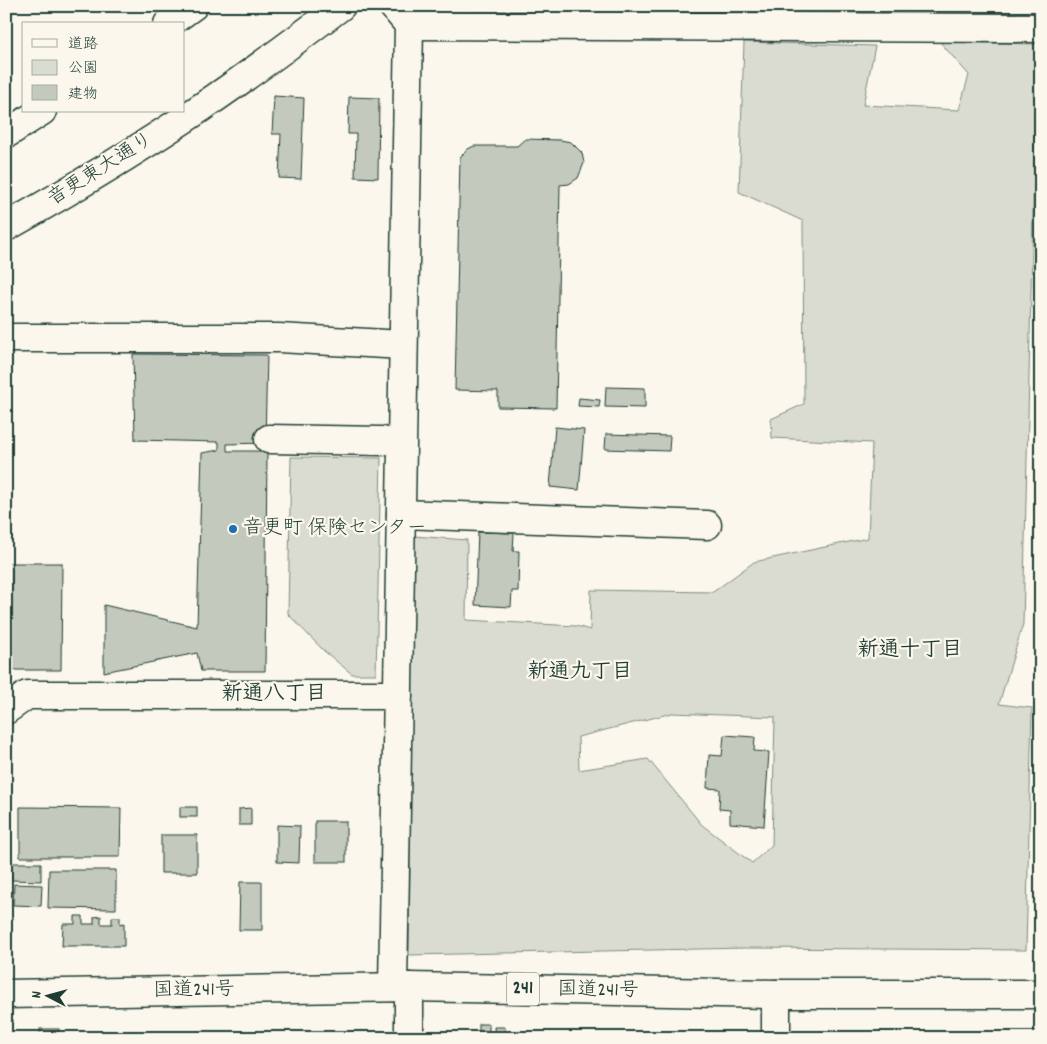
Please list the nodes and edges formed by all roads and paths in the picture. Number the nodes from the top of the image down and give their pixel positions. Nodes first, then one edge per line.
1 (193, 6) edge
2 (341, 6) edge
3 (543, 6) edge
4 (401, 16) edge
5 (171, 22) edge
6 (524, 26) junction
7 (1041, 28) edge
8 (40, 112) edge
9 (6, 134) edge
10 (6, 227) edge
11 (6, 338) edge
12 (403, 345) junction
13 (269, 439) dead end
14 (382, 441) dead end
15 (401, 514) junction
16 (707, 525) dead end
17 (398, 695) junction
18 (6, 710) edge
19 (401, 987) junction
20 (6, 994) edge
21 (776, 994) junction
22 (1041, 994) edge
23 (409, 1038) edge
24 (776, 1038) edge

1 - 5 main road
2 - 10 main road, 音更東大通り
3 - 6 main road
4 - 6 main road
4 - 12 main road
6 - 7 main road
8 - 9 main road
11 - 12 main road
12 - 15 main road
13 - 14 main road
15 - 16 main road
15 - 17 main road
17 - 18 main road
17 - 19 main road
19 - 20 main road, 国道241号 / 241
19 - 21 main road, 国道241号 / 241
19 - 23 main road
21 - 22 main road, 国道241号 / 241
21 - 24 main road

